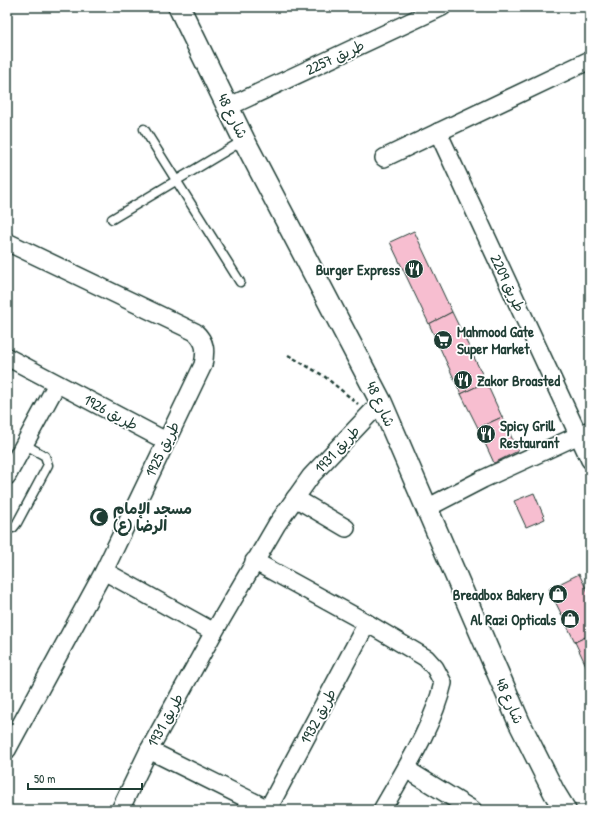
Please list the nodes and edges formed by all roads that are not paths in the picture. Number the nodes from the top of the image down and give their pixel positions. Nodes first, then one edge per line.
1 (179, 7) edge
2 (442, 7) edge
3 (590, 60) edge
4 (228, 107) junction
5 (144, 129) dead end
6 (438, 132) junction
7 (244, 140) junction
8 (384, 158) dead end
9 (176, 181) junction
10 (112, 219) dead end
11 (7, 242) edge
12 (240, 282) dead end
13 (7, 357) edge
14 (57, 384) junction
15 (375, 407) junction
16 (584, 432) edge
17 (166, 441) junction
18 (24, 444) junction
19 (590, 460) edge
20 (7, 476) edge
21 (295, 498) junction
22 (427, 508) junction
23 (7, 527) edge
24 (346, 528) dead end
25 (254, 561) junction
26 (104, 571) junction
27 (367, 622) junction
28 (214, 632) junction
29 (7, 750) edge
30 (149, 750) junction
31 (406, 769) junction
32 (120, 810) edge
33 (269, 810) edge
34 (382, 810) edge
35 (473, 810) edge
36 (565, 810) edge

1 - 4 street, شارع 48
2 - 4 street, طريق 2257
3 - 6 street
4 - 7 street, شارع 48
5 - 9 lane
6 - 8 street
6 - 16 street, طريق 2209
7 - 9 lane
7 - 15 street, شارع 48
9 - 10 lane
9 - 12 lane
11 - 17 street, طريق 1925
13 - 14 street, طريق 1926
14 - 17 street, طريق 1926
14 - 18 street
15 - 21 street, طريق 1931
15 - 22 street, شارع 48
16 - 19 street, طريق 2209
16 - 22 street
17 - 26 street, طريق 1925
18 - 20 street
18 - 23 lane
21 - 24 street
21 - 25 street, طريق 1931
22 - 36 street, شارع 48
25 - 27 street
25 - 28 street, طريق 1931
26 - 28 street
26 - 29 street, طريق 1925
27 - 31 street
27 - 33 street, طريق 1932
28 - 30 street, طريق 1931
30 - 32 street, طريق 1931
30 - 33 street, طريق 1932
31 - 34 street
31 - 35 street

